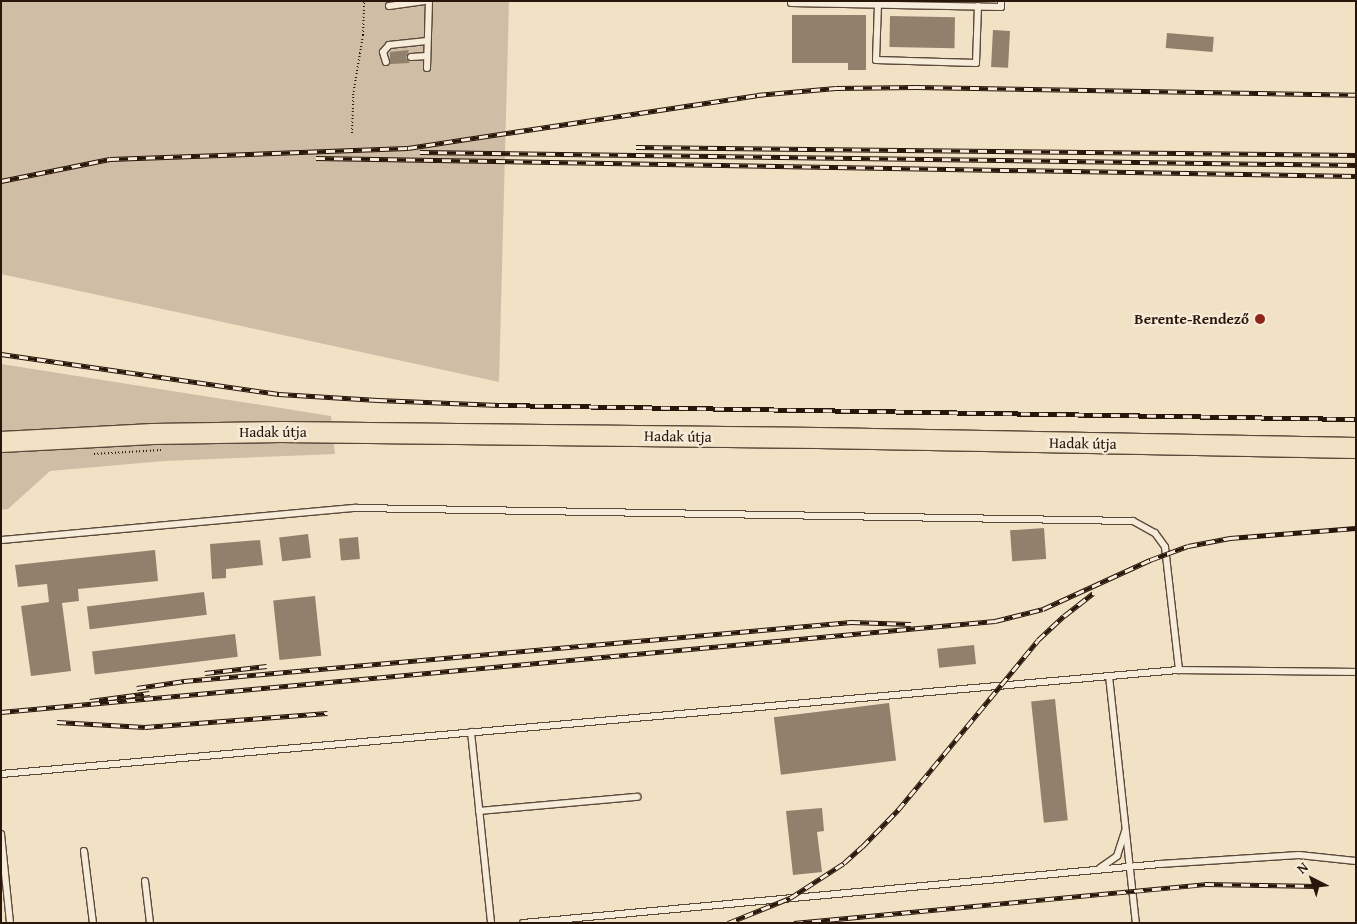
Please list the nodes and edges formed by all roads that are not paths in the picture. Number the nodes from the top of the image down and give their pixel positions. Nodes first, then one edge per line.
1 (424, 1) edge
2 (429, 1) edge
3 (1002, 1) edge
4 (821, 2) edge
5 (791, 3) dead end
6 (913, 3) edge
7 (878, 5) junction
8 (389, 6) dead end
9 (978, 6) junction
10 (427, 41) junction
11 (427, 56) junction
12 (411, 57) dead end
13 (386, 62) dead end
14 (427, 68) dead end
15 (1, 442) edge
16 (1356, 448) edge
17 (1, 540) edge
18 (1179, 670) junction
19 (1356, 672) edge
20 (1108, 676) junction
21 (471, 732) junction
22 (1, 774) edge
23 (637, 797) dead end
24 (480, 811) junction
25 (1126, 825) junction
26 (1, 834) edge
27 (84, 851) dead end
28 (1356, 861) edge
29 (1131, 866) junction
30 (1094, 870) junction
31 (145, 881) dead end
32 (10, 923) edge
33 (92, 923) edge
34 (150, 923) edge
35 (491, 923) edge
36 (523, 923) edge
37 (1136, 923) edge

1 - 8 lane
2 - 10 lane
3 - 9 lane
4 - 5 lane
4 - 7 lane
6 - 7 lane
6 - 9 lane
7 - 9 lane
10 - 11 lane
10 - 13 lane
11 - 12 lane
11 - 14 lane
15 - 16 main road, Hadak útja
17 - 18 lane
18 - 19 lane
18 - 20 lane
20 - 21 lane
20 - 25 lane
21 - 22 lane
21 - 24 lane
23 - 24 lane
24 - 35 lane
25 - 29 lane
25 - 30 lane
26 - 32 lane
27 - 33 lane
28 - 29 lane
29 - 30 lane
29 - 37 lane
30 - 36 lane
31 - 34 lane

